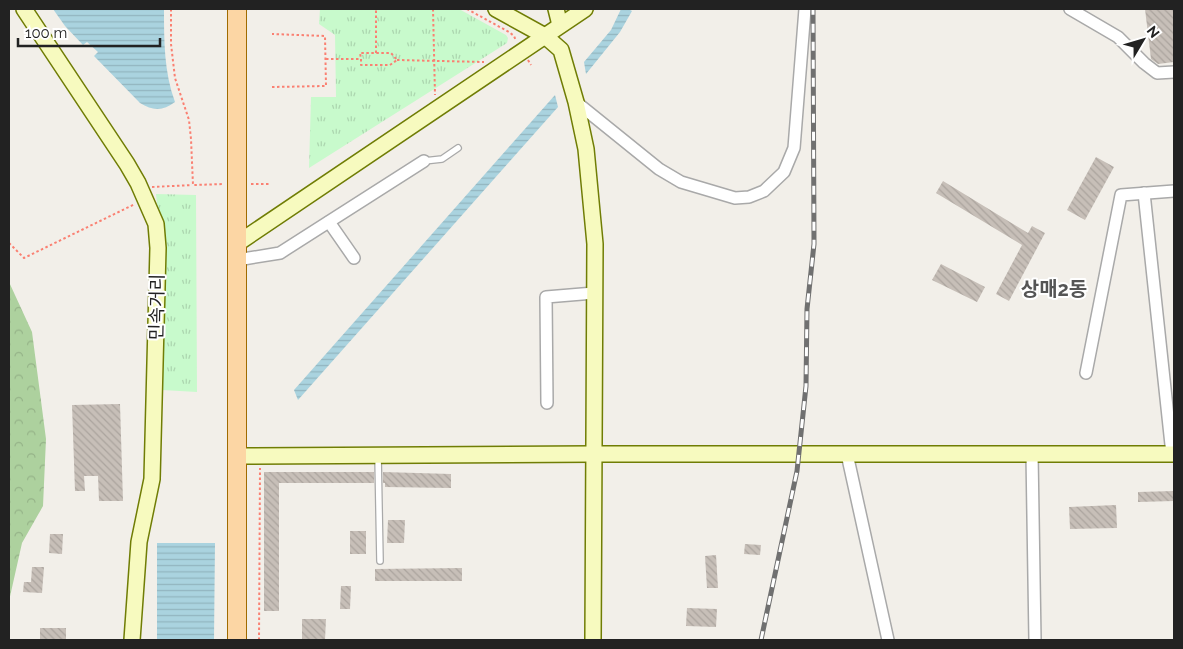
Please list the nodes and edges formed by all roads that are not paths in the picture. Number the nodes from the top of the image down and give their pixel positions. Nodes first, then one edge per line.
1 (24, 9) edge
2 (237, 9) edge
3 (496, 9) edge
4 (556, 9) edge
5 (585, 9) edge
6 (805, 9) edge
7 (1070, 9) edge
8 (560, 25) junction
9 (544, 36) junction
10 (1174, 72) edge
11 (576, 102) junction
12 (458, 148) dead end
13 (424, 161) joint
14 (1174, 191) edge
15 (1144, 193) junction
16 (330, 222) junction
17 (238, 251) junction
18 (354, 258) dead end
19 (594, 294) junction
20 (1086, 373) dead end
21 (547, 403) dead end
22 (594, 454) junction
23 (847, 454) junction
24 (1032, 454) junction
25 (1173, 454) edge
26 (378, 455) junction
27 (238, 456) junction
28 (380, 561) dead end
29 (132, 640) edge
30 (237, 640) edge
31 (594, 640) edge
32 (888, 640) edge
33 (1035, 640) edge

1 - 29 street, 민속거리
2 - 17 main road
3 - 9 street
4 - 8 street
5 - 8 street
6 - 11 street
7 - 10 street
8 - 9 street
9 - 11 street
9 - 17 street
11 - 19 street
12 - 13 lane
13 - 16 street
14 - 15 street
15 - 20 street
15 - 25 street
16 - 17 street
16 - 18 street
17 - 27 main road
19 - 21 street
19 - 22 street
22 - 23 street
22 - 26 street
22 - 31 street
23 - 24 street
23 - 32 street
24 - 25 street
24 - 33 street
26 - 27 street
26 - 28 lane
27 - 30 main road

